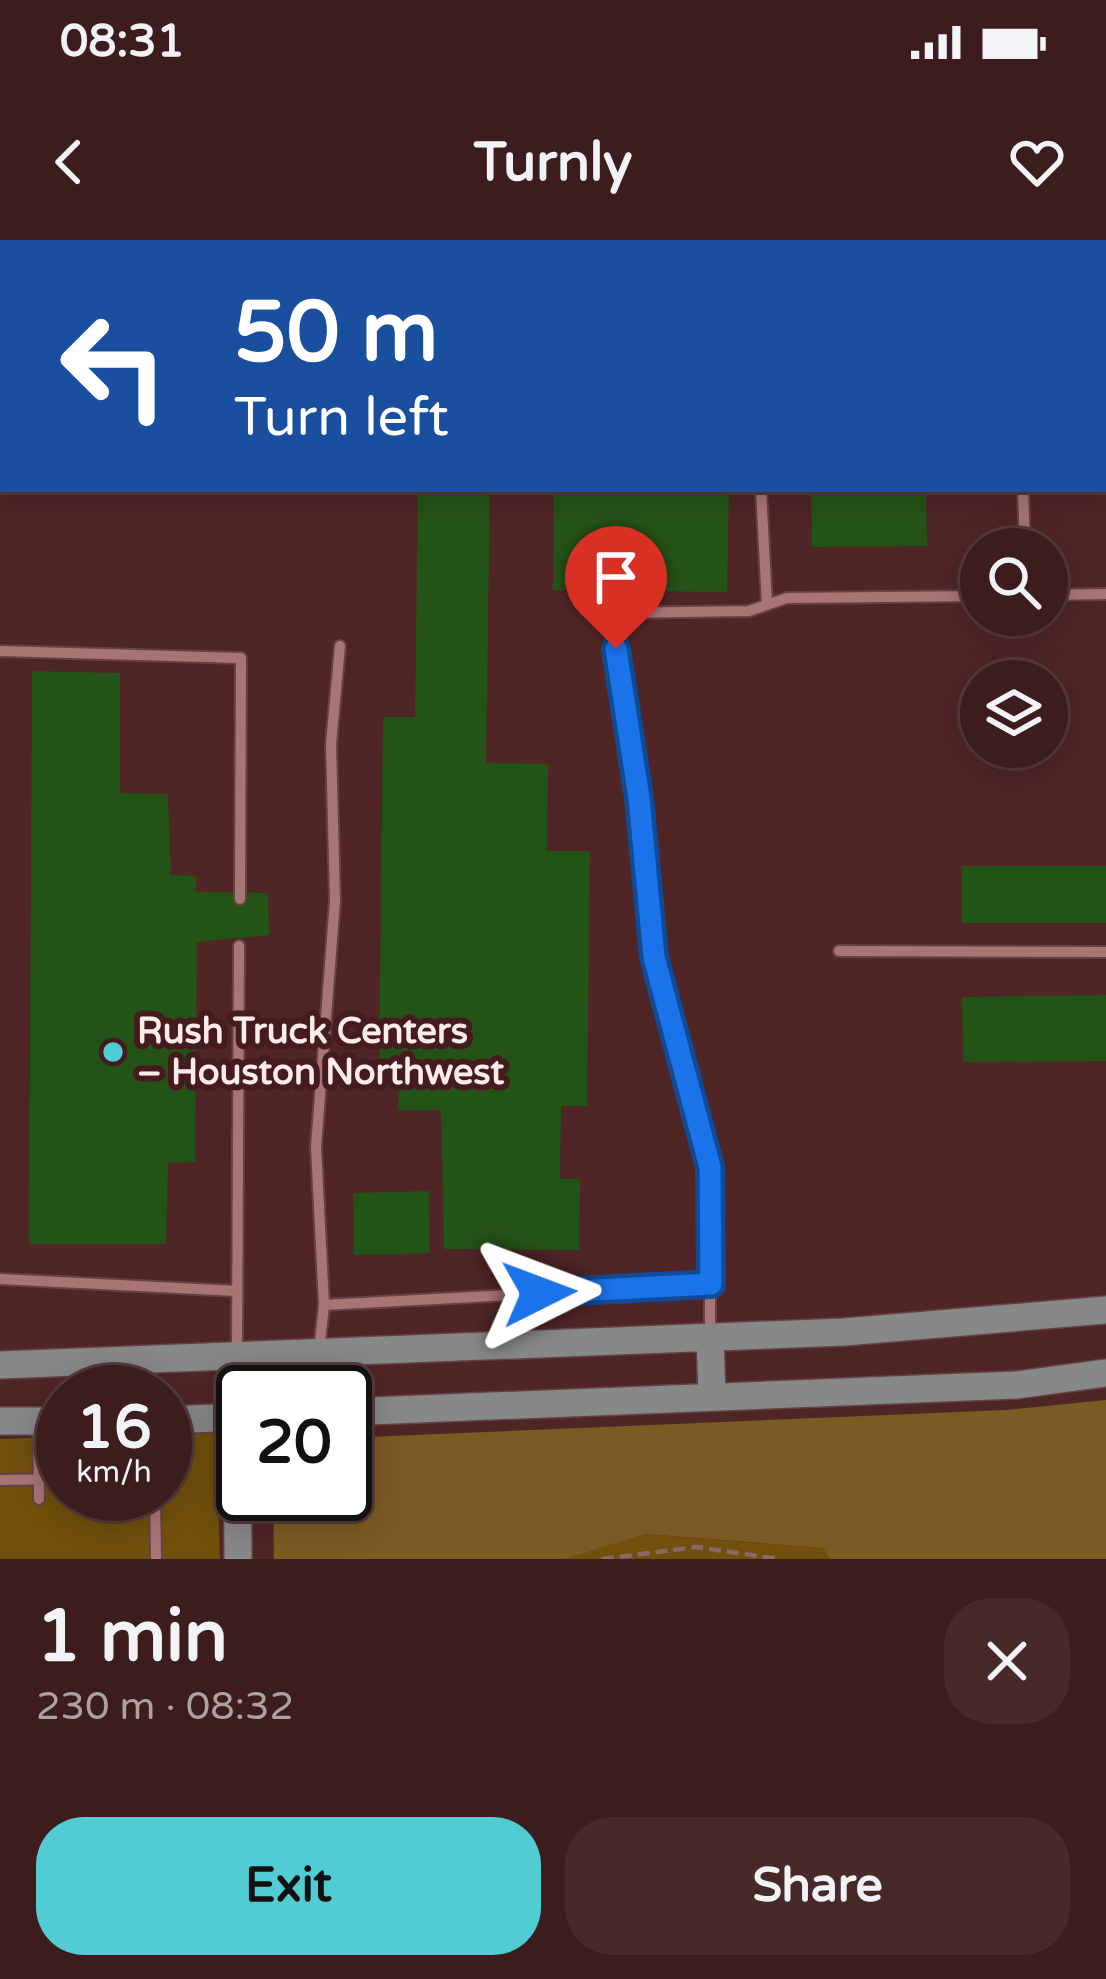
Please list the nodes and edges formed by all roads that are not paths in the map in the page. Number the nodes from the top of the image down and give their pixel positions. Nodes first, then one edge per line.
1 (761, 492) edge
2 (1023, 492) edge
3 (1024, 528) edge
4 (1106, 594) edge
5 (1068, 595) edge
6 (960, 596) edge
7 (767, 605) junction
8 (340, 646) dead end
9 (0, 651) edge
10 (240, 899) dead end
11 (239, 946) dead end
12 (839, 951) dead end
13 (1106, 952) edge
14 (0, 1279) edge
15 (711, 1284) junction
16 (237, 1291) junction
17 (324, 1305) junction
18 (1106, 1310) edge
19 (710, 1336) junction
20 (318, 1354) junction
21 (237, 1356) junction
22 (0, 1365) edge
23 (237, 1365) edge
24 (1106, 1373) edge
25 (712, 1395) junction
26 (372, 1411) edge
27 (0, 1421) edge
28 (36, 1421) edge
29 (0, 1480) edge
30 (36, 1480) edge
31 (155, 1521) edge
32 (238, 1521) edge
33 (156, 1559) edge
34 (238, 1559) edge

1 - 7 lane
2 - 3 lane
4 - 5 lane
6 - 7 lane
7 - 15 lane
8 - 17 lane
9 - 10 lane
11 - 16 lane
12 - 13 lane
14 - 16 lane
15 - 17 lane
15 - 19 lane
16 - 21 lane
17 - 20 lane
18 - 19 main road
19 - 20 main road
19 - 25 main road
20 - 21 main road
21 - 22 main road
21 - 23 main road
24 - 25 main road
25 - 26 main road
27 - 28 main road
29 - 30 lane
31 - 33 lane
32 - 34 main road

